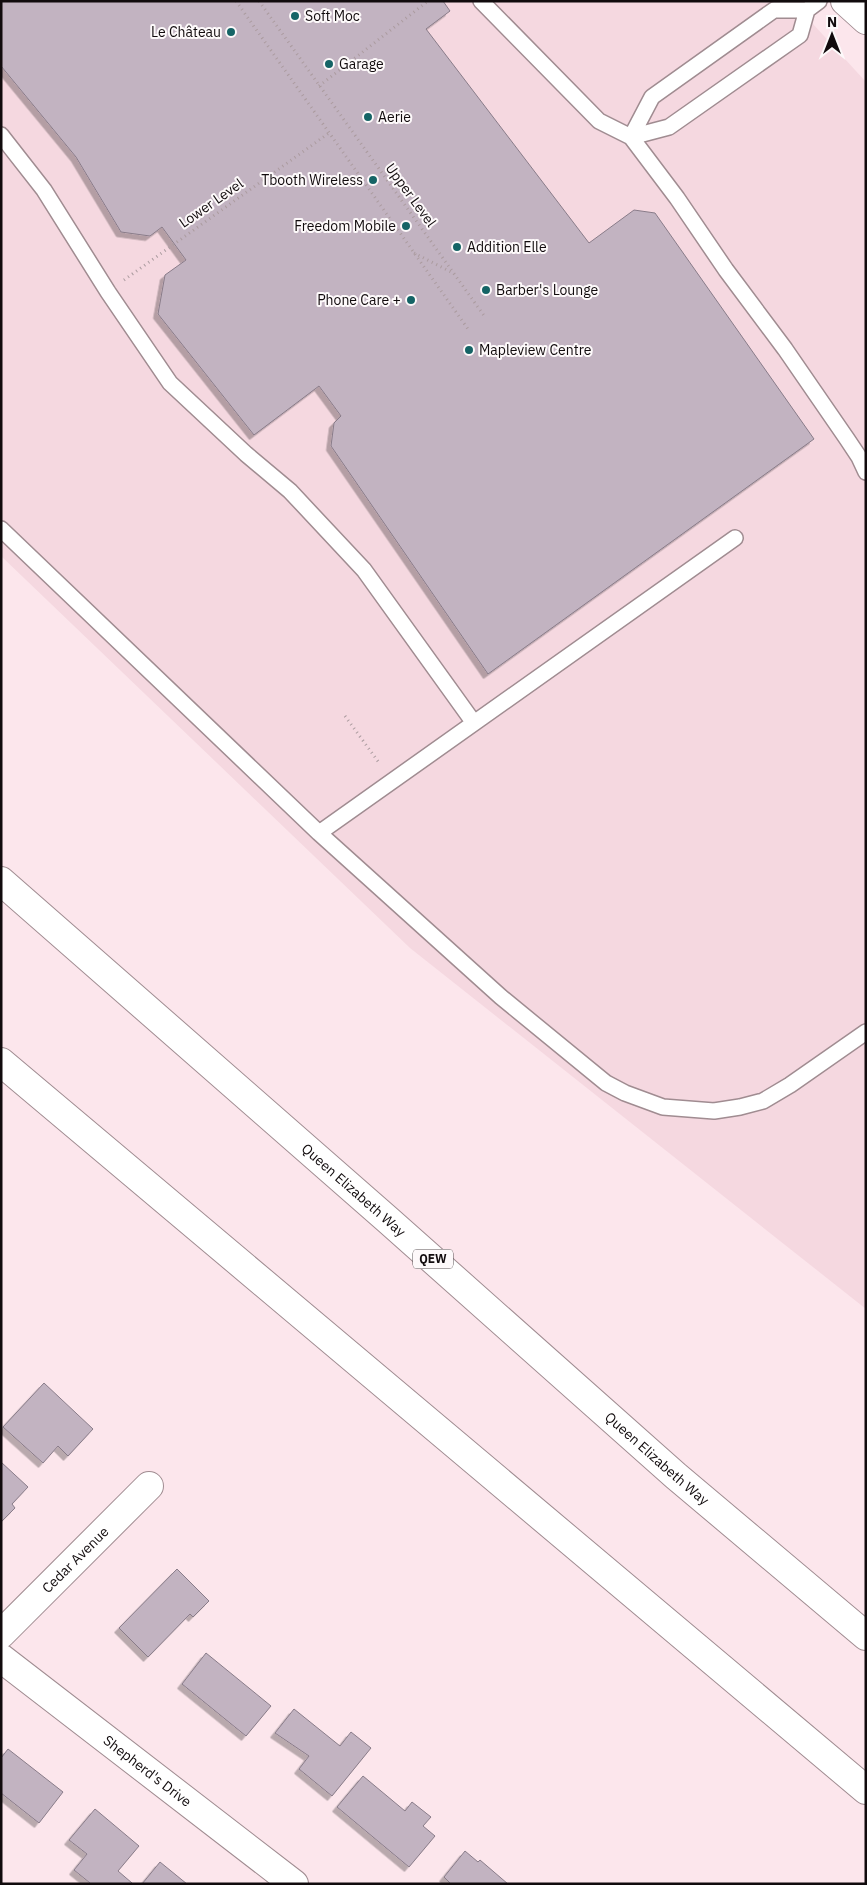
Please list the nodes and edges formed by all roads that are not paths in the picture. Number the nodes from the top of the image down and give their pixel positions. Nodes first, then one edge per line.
1 (481, 1) edge
2 (845, 1) edge
3 (813, 6) edge
4 (866, 20) edge
5 (1, 135) edge
6 (631, 137) junction
7 (866, 472) edge
8 (1, 529) edge
9 (735, 538) dead end
10 (474, 723) junction
11 (319, 834) junction
12 (1, 881) edge
13 (866, 1032) edge
14 (1, 1062) edge
15 (149, 1486) dead end
16 (1, 1634) edge
17 (866, 1636) edge
18 (1, 1658) edge
19 (866, 1790) edge
20 (294, 1884) edge

1 - 6 lane
2 - 4 main road
3 - 6 lane
3 - 6 lane
5 - 10 lane
6 - 7 lane
8 - 11 lane
9 - 10 lane
10 - 11 lane
11 - 13 lane
12 - 17 main road, Queen Elizabeth Way / QEW
14 - 19 main road
15 - 16 main road, Cedar Avenue
18 - 20 main road, Shepherd's Drive

